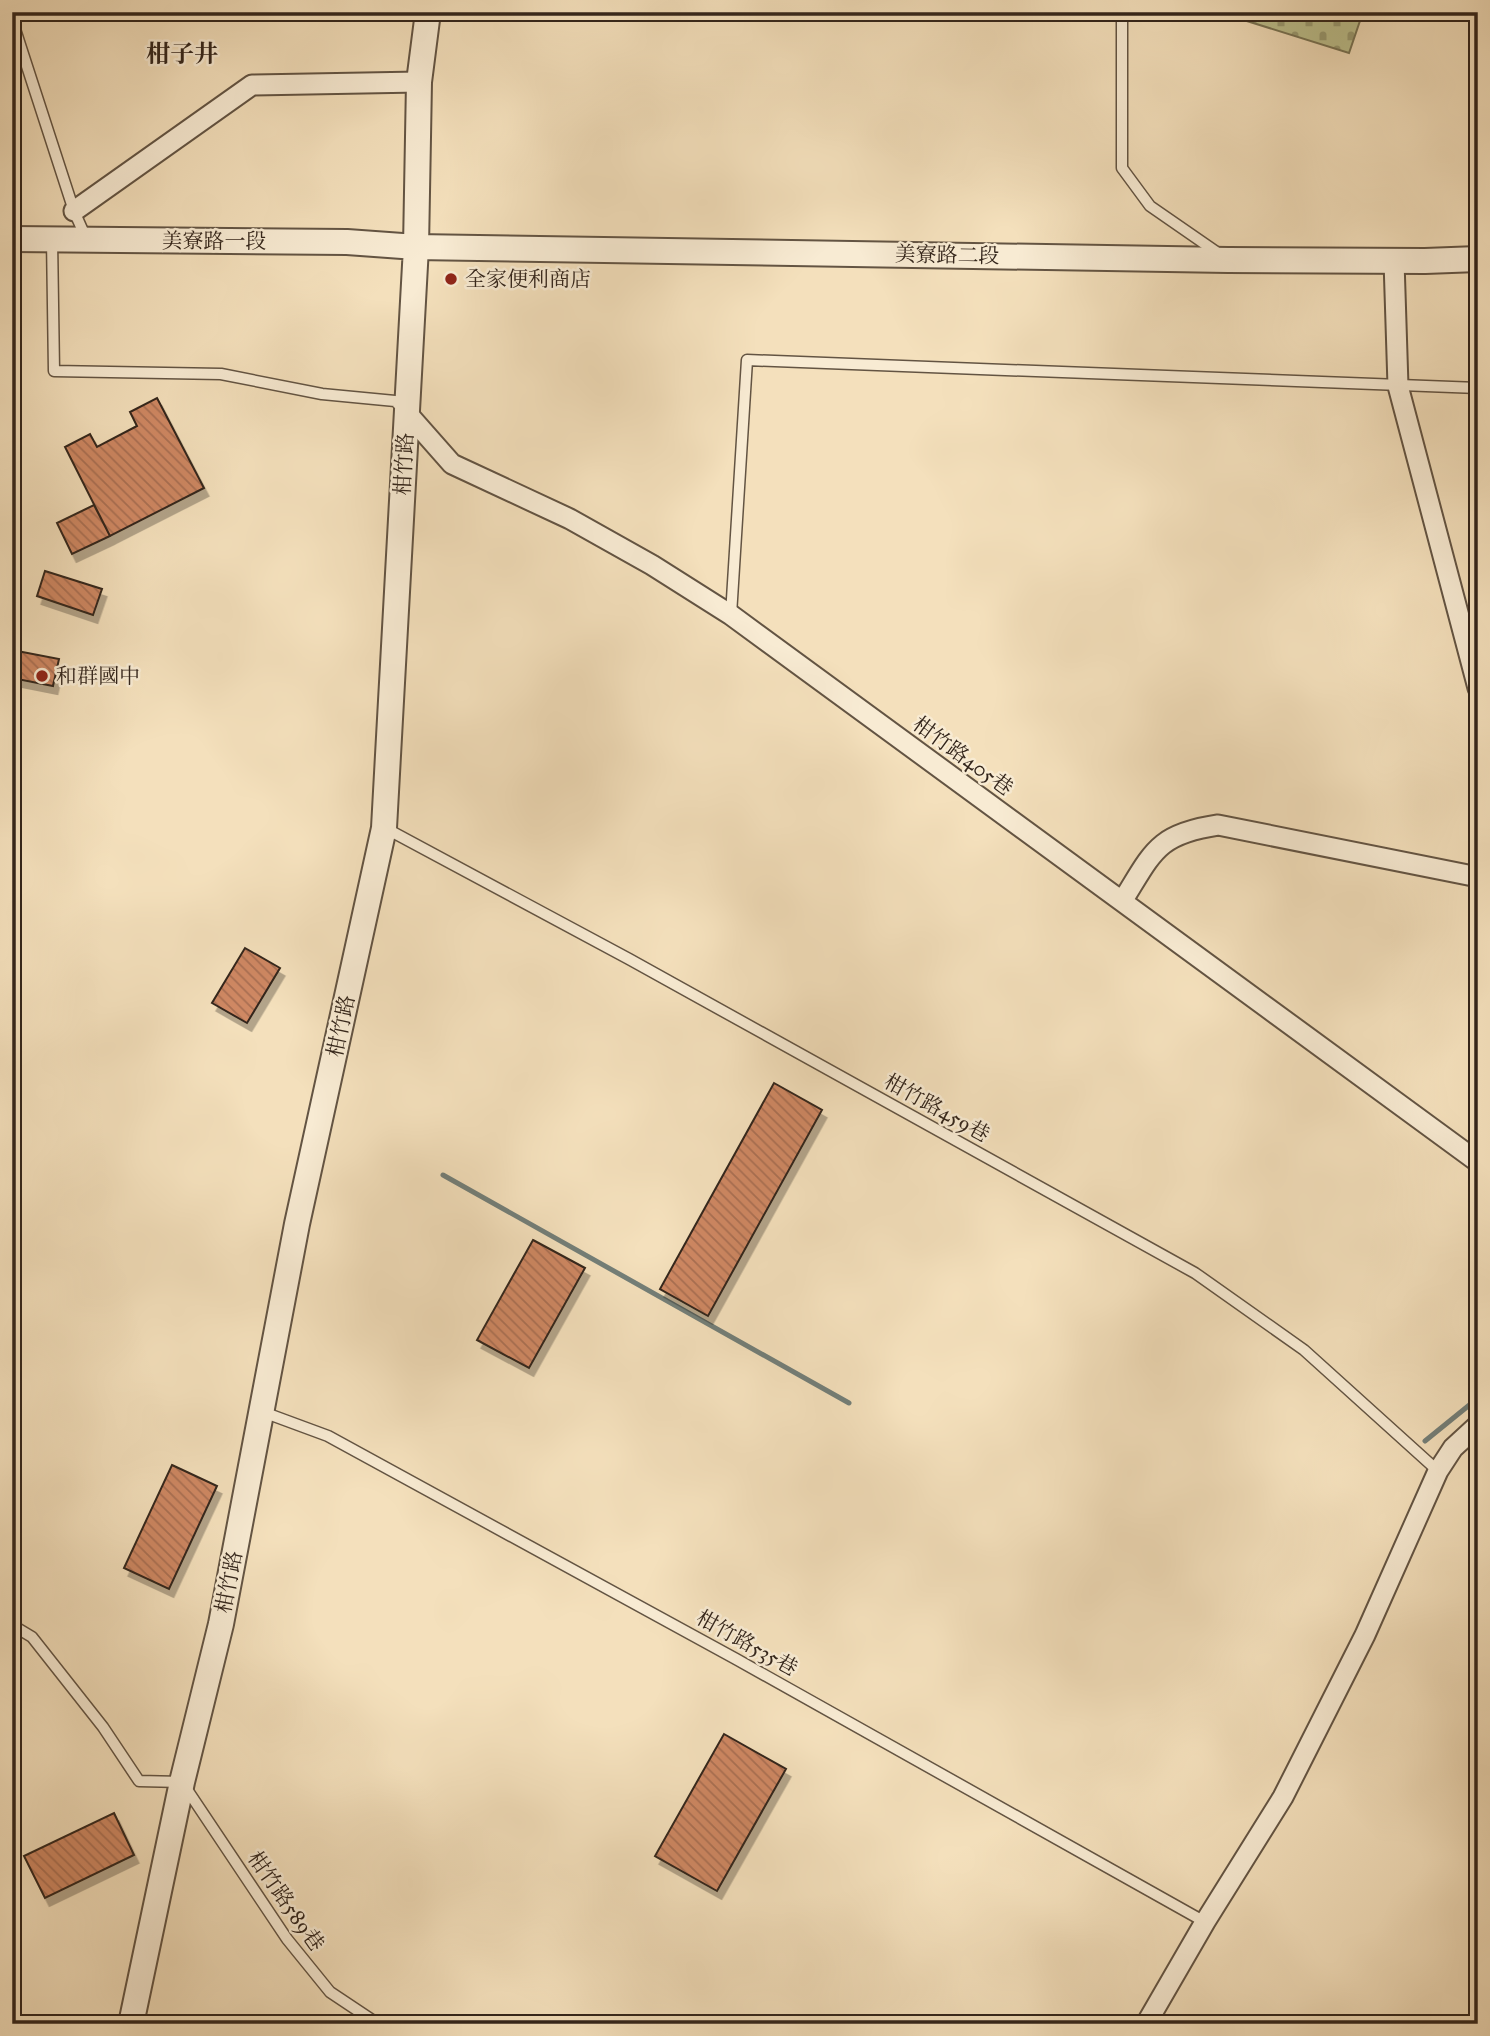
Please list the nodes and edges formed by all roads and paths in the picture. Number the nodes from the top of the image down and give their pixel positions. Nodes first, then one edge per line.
1 (428, 12) edge
2 (1122, 12) edge
3 (12, 20) edge
4 (419, 82) junction
5 (74, 211) junction
6 (12, 239) edge
7 (52, 239) junction
8 (87, 240) junction
9 (416, 247) junction
10 (1478, 259) edge
11 (1228, 260) junction
12 (1394, 261) junction
13 (1398, 386) junction
14 (1478, 388) edge
15 (407, 413) junction
16 (731, 615) junction
17 (1478, 688) edge
18 (384, 828) junction
19 (1478, 877) edge
20 (1123, 900) junction
21 (1478, 1162) edge
22 (263, 1412) junction
23 (1478, 1425) edge
24 (1438, 1471) junction
25 (12, 1625) edge
26 (182, 1782) junction
27 (1205, 1922) junction
28 (131, 2024) edge
29 (378, 2024) edge
30 (1146, 2024) edge

1 - 4 street, 柑竹路
2 - 11 lane
3 - 5 lane
4 - 5 street
4 - 9 street, 柑竹路
5 - 8 lane
6 - 7 street, 美寮路一段
7 - 8 street, 美寮路一段
7 - 15 lane
8 - 9 street, 美寮路一段
9 - 11 street, 美寮路二段
9 - 15 street, 柑竹路
10 - 12 street, 美寮路二段
11 - 12 street, 美寮路二段
12 - 13 street
13 - 14 lane
13 - 16 lane
13 - 17 street
15 - 16 street, 柑竹路405巷
15 - 18 street, 柑竹路
16 - 20 street, 柑竹路405巷
18 - 22 street, 柑竹路
18 - 24 lane, 柑竹路459巷
19 - 20 street
20 - 21 street, 柑竹路405巷
22 - 26 street, 柑竹路
22 - 27 lane, 柑竹路535巷
23 - 24 street
24 - 27 street
25 - 26 lane
26 - 28 street, 柑竹路
26 - 29 lane, 柑竹路589巷
27 - 30 street

